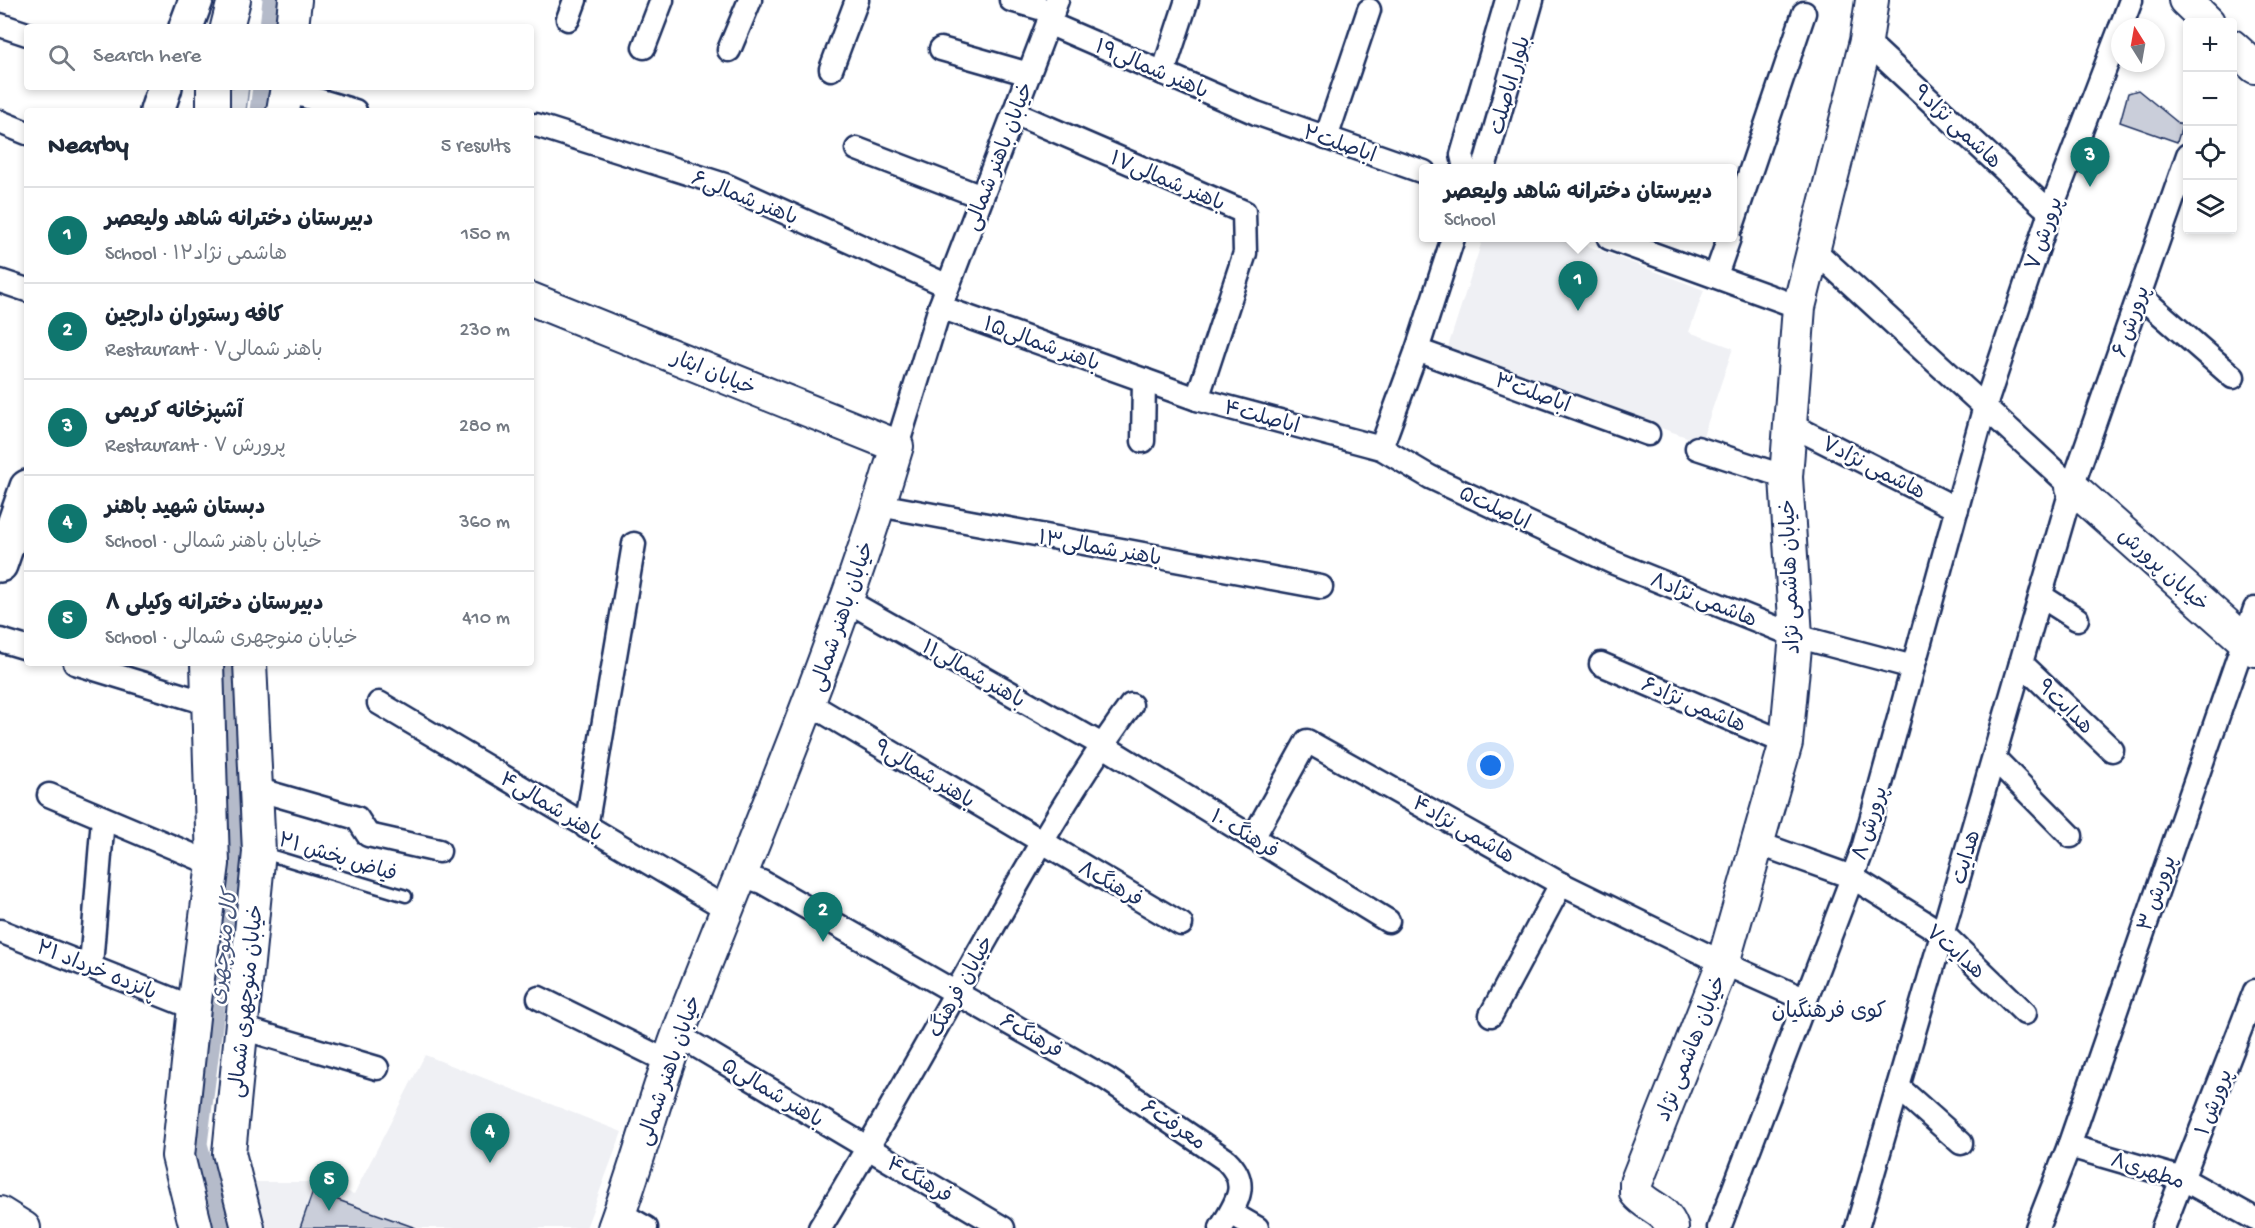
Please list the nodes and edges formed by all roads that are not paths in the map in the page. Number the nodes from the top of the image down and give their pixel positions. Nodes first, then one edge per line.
1 (196, 0) edge
2 (234, 0) edge
3 (295, 0) edge
4 (662, 0) edge
5 (750, 0) edge
6 (857, 0) edge
7 (1011, 0) edge
8 (1187, 0) edge
9 (1507, 0) edge
10 (1532, 0) edge
11 (1872, 0) edge
12 (2131, 0) edge
13 (2185, 0) edge
14 (1369, 10) dead end
15 (1052, 12) edge
16 (1804, 14) dead end
17 (2124, 18) edge
18 (2204, 18) edge
19 (187, 24) edge
20 (228, 24) edge
21 (292, 24) edge
22 (0, 25) edge
23 (24, 33) edge
24 (1866, 40) junction
25 (644, 47) dead end
26 (941, 49) dead end
27 (729, 50) dead end
28 (2237, 51) edge
29 (2111, 52) edge
30 (2255, 67) edge
31 (831, 69) dead end
32 (1163, 73) junction
33 (1029, 74) junction
34 (164, 90) edge
35 (213, 90) edge
36 (286, 96) edge
37 (158, 108) edge
38 (213, 108) edge
39 (341, 108) edge
40 (1256, 113) joint
41 (1014, 114) junction
42 (0, 122) edge
43 (536, 125) dead end
44 (24, 132) edge
45 (1326, 138) junction
46 (857, 149) dead end
47 (1464, 164) edge
48 (1485, 164) edge
49 (2183, 167) edge
50 (1419, 170) edge
51 (982, 197) junction
52 (1737, 211) edge
53 (2050, 212) junction
54 (1451, 242) edge
55 (1623, 242) edge
56 (1727, 242) edge
57 (1813, 249) junction
58 (1716, 275) junction
59 (0, 282) edge
60 (24, 289) edge
61 (2139, 295) junction
62 (944, 296) junction
63 (534, 300) edge
64 (1799, 307) junction
65 (1418, 350) junction
66 (2233, 377) dead end
67 (1144, 380) junction
68 (1197, 399) junction
69 (1985, 406) junction
70 (1791, 425) junction
71 (1648, 434) dead end
72 (1143, 441) dead end
73 (897, 446) junction
74 (1381, 448) junction
75 (1697, 448) dead end
76 (1786, 477) junction
77 (2072, 487) junction
78 (24, 496) edge
79 (879, 505) junction
80 (1957, 509) junction
81 (634, 544) dead end
82 (1612, 562) joint
83 (0, 565) edge
84 (1321, 587) dead end
85 (2041, 596) junction
86 (846, 600) junction
87 (2255, 609) edge
88 (2077, 619) dead end
89 (1796, 636) junction
90 (0, 640) edge
91 (2249, 645) edge
92 (24, 647) edge
93 (2021, 663) junction
94 (1601, 664) dead end
95 (85, 666) edge
96 (207, 666) edge
97 (250, 666) edge
98 (1913, 667) junction
99 (379, 703) dead end
100 (210, 704) junction
101 (810, 704) junction
102 (1131, 705) dead end
103 (1786, 743) junction
104 (1102, 745) junction
105 (2112, 750) dead end
106 (1994, 758) junction
107 (256, 789) junction
108 (48, 795) dead end
109 (103, 818) junction
110 (586, 827) junction
111 (2071, 836) dead end
112 (1253, 838) junction
113 (1040, 842) junction
114 (1757, 843) junction
115 (439, 851) dead end
116 (259, 852) junction
117 (213, 864) junction
118 (741, 875) junction
119 (1852, 877) junction
120 (1561, 885) junction
121 (406, 896) dead end
122 (727, 909) junction
123 (1388, 921) dead end
124 (1181, 924) dead end
125 (0, 932) edge
126 (1943, 934) junction
127 (1723, 963) junction
128 (91, 965) junction
129 (2255, 991) edge
130 (956, 992) junction
131 (538, 998) dead end
132 (1804, 999) junction
133 (194, 1008) junction
134 (2025, 1012) dead end
135 (1491, 1015) dead end
136 (242, 1028) junction
137 (674, 1048) junction
138 (378, 1068) dead end
139 (1107, 1079) joint
140 (1898, 1087) junction
141 (1961, 1143) dead end
142 (2069, 1146) junction
143 (868, 1149) junction
144 (2183, 1179) junction
145 (0, 1213) edge
146 (2255, 1219) edge
147 (1226, 1220) edge
148 (626, 1223) edge
149 (24, 1228) edge
150 (196, 1228) edge
151 (248, 1228) edge
152 (820, 1228) edge
153 (1003, 1228) edge
154 (1257, 1228) edge
155 (1672, 1228) edge
156 (1719, 1228) edge
157 (1857, 1228) edge
158 (2037, 1228) edge
159 (2163, 1228) edge

1 - 19 main road
2 - 20 street
3 - 21 street
4 - 25 street
5 - 27 street
6 - 31 street
7 - 15 street, باهنر شمالی۱۹
8 - 32 street
9 - 47 street, بلوار اباصلت
10 - 48 street, بلوار اباصلت
11 - 24 street, خیابان هاشمی نژاد
12 - 17 street, پرورش ۷
13 - 18 street
14 - 45 street
15 - 32 street, باهنر شمالی۱۹
15 - 33 street, خیابان باهنر شمالی
16 - 52 street
22 - 23 street
24 - 53 street, هاشمی نژاد۹
24 - 57 street, خیابان هاشمی نژاد
26 - 33 street
28 - 30 street
29 - 53 street, پرورش ۷
32 - 40 street, باهنر شمالی۱۹
33 - 41 street, خیابان باهنر شمالی
34 - 37 main road
35 - 38 street
36 - 39 street
40 - 45 street, اباصلت۲
41 - 51 street, خیابان باهنر شمالی
41 - 68 street, باهنر شمالی۱۷
42 - 44 street
43 - 62 street, باهنر شمالی۶
45 - 50 street, اباصلت۲
46 - 51 street
49 - 61 street, پرورش ۶
51 - 62 street, خیابان باهنر شمالی
53 - 69 street, پرورش ۷
54 - 65 street
55 - 58 street
56 - 58 street
57 - 64 street, خیابان هاشمی نژاد
57 - 69 street
58 - 64 street
59 - 60 street
61 - 66 street
61 - 77 street, پرورش ۶
62 - 67 street, باهنر شمالی۱۵
62 - 73 street, خیابان باهنر شمالی
63 - 73 street, خیابان ایثار
64 - 70 street, خیابان هاشمی نژاد
65 - 71 street, اباصلت۳
65 - 74 street
67 - 68 street, اباصلت۴
67 - 72 street
68 - 74 street, اباصلت۴
69 - 77 street
69 - 80 street, پرورش ۸
70 - 76 street, خیابان هاشمی نژاد
70 - 80 street, هاشمی نژاد۷
73 - 79 street, خیابان باهنر شمالی
74 - 82 street, اباصلت۵
75 - 76 street
76 - 89 street, خیابان هاشمی نژاد
77 - 85 street, هدایت
77 - 91 street, خیابان پرورش
78 - 83 main road
79 - 84 street, باهنر شمالی۱۳
79 - 86 street, خیابان باهنر شمالی
80 - 98 street, پرورش ۸
81 - 110 street
82 - 89 street, هاشمی نژاد۸
85 - 88 street
85 - 93 street, هدایت
86 - 101 street, خیابان باهنر شمالی
86 - 104 street, باهنر شمالی۱۱
87 - 91 street, پرورش ۳
89 - 98 street, هاشمی نژاد۸
89 - 103 street, خیابان هاشمی نژاد
90 - 92 street
91 - 142 street, پرورش ۳
93 - 105 street, هدایت۹
93 - 106 street, هدایت
94 - 103 street, هاشمی نژاد۶
95 - 100 street
96 - 100 street
97 - 107 street, خیابان منوچهری شمالی
98 - 119 street, پرورش ۸
99 - 110 street, باهنر شمالی۴
100 - 117 street
101 - 113 street, باهنر شمالی۹
101 - 118 street, خیابان باهنر شمالی
102 - 104 street, خیابان فرهنگ
103 - 114 street, خیابان هاشمی نژاد
104 - 112 street, فرهنگ ۱۰
104 - 113 street, خیابان فرهنگ
106 - 111 street
106 - 126 street, هدایت
107 - 115 street
107 - 116 street, خیابان منوچهری شمالی
108 - 109 street
109 - 117 street
109 - 128 street
110 - 122 street, باهنر شمالی۴
112 - 120 street, هاشمی نژاد۴
112 - 123 street, فرهنگ ۱۰
113 - 124 street, فرهنگ۸
113 - 130 street, خیابان فرهنگ
114 - 119 street, هدایت۷
114 - 127 street, خیابان هاشمی نژاد
116 - 121 lane, فیاض بخش ۲۱
116 - 136 street, خیابان منوچهری شمالی
117 - 133 street
118 - 122 street, خیابان باهنر شمالی
118 - 130 street, فرهنگ۶
119 - 126 street, هدایت۷
119 - 132 street, پرورش ۸
120 - 127 street, هاشمی نژاد۴
120 - 135 street
122 - 137 street, خیابان باهنر شمالی
125 - 128 street, پانزده خرداد ۲۱
126 - 134 street, هدایت۷
126 - 140 street, هدایت
127 - 132 street, هاشمی نژاد۴
127 - 155 street, خیابان هاشمی نژاد
128 - 133 street, پانزده خرداد ۲۱
129 - 144 street, پرورش ۱
130 - 139 street, فرهنگ۶
130 - 143 street, خیابان فرهنگ
131 - 137 street, باهنر شمالی۵
132 - 156 street, پرورش ۸
133 - 150 street
136 - 138 street
136 - 151 street, خیابان منوچهری شمالی
137 - 143 street, باهنر شمالی۵
137 - 148 street, خیابان باهنر شمالی
139 - 147 street, معرفت۶
140 - 141 street
140 - 157 street, هدایت
142 - 144 street, مطهری۸
142 - 158 street, پرورش ۳
143 - 152 street, خیابان فرهنگ
143 - 153 street, فرهنگ۴
144 - 146 street, مطهری۸
144 - 159 street, پرورش ۱
145 - 149 street
147 - 154 street

